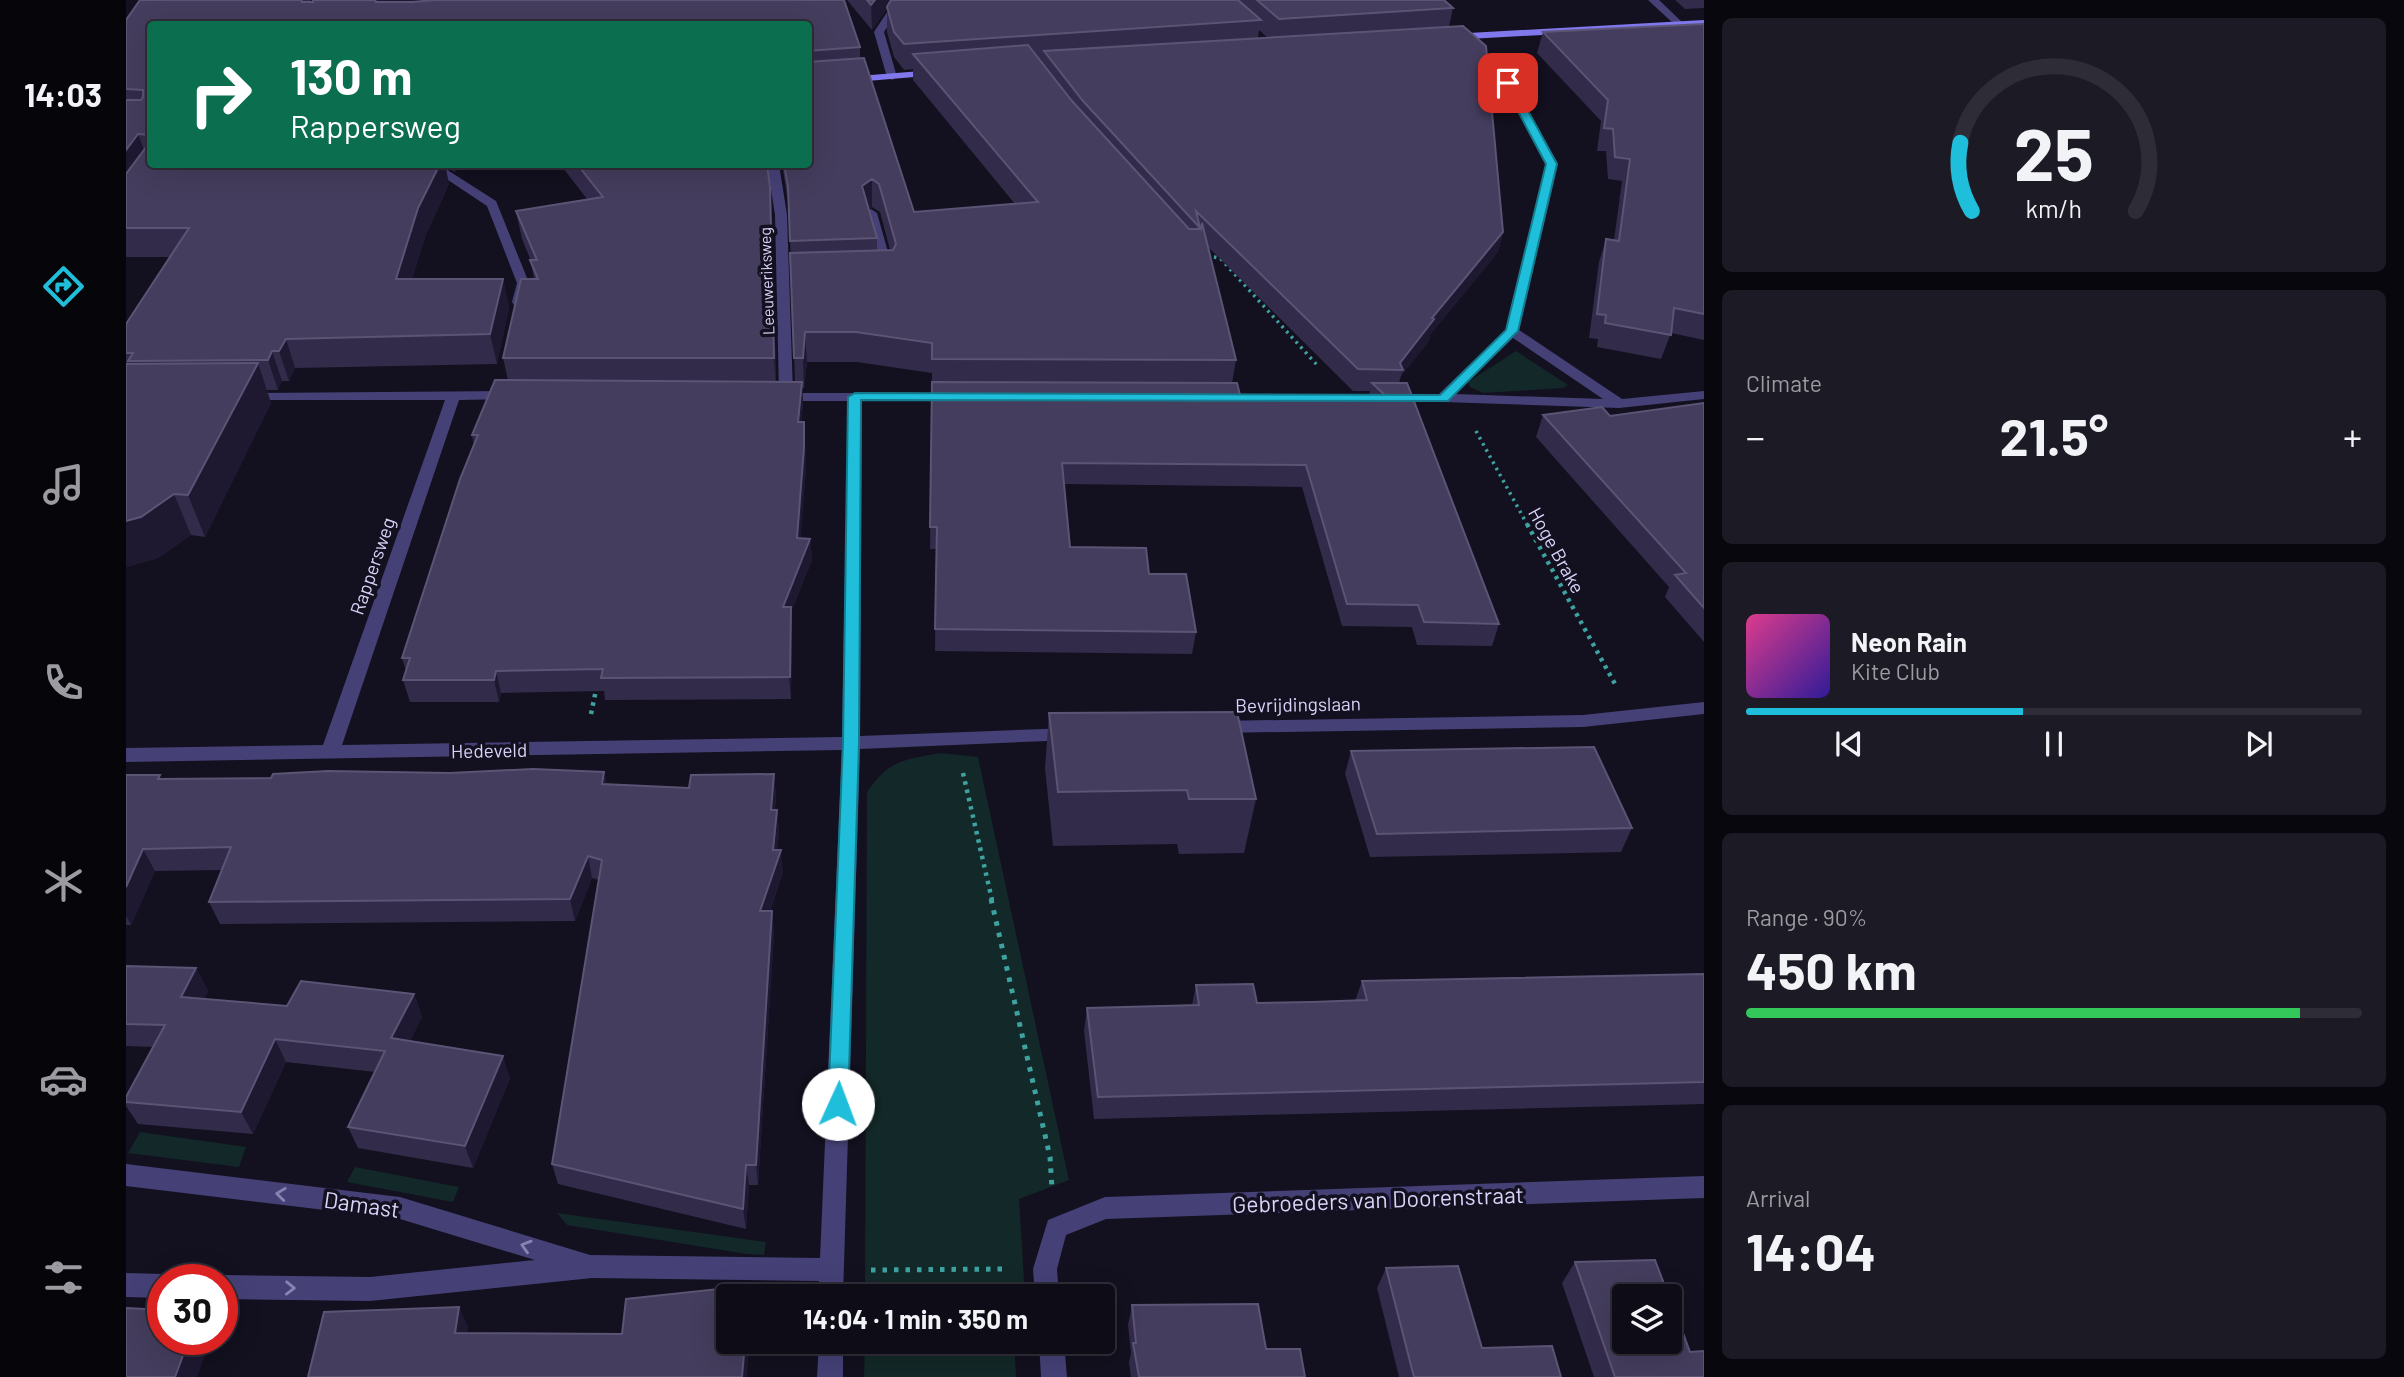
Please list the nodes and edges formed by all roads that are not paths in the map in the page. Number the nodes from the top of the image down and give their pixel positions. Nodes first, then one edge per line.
1 (900, 0) edge
2 (1653, 0) edge
3 (1678, 23) junction
4 (1704, 23) edge
5 (1464, 36) junction
6 (1436, 38) edge
7 (947, 72) edge
8 (892, 76) junction
9 (812, 83) edge
10 (435, 168) edge
11 (774, 168) edge
12 (872, 213) edge
13 (877, 274) edge
14 (799, 277) edge
15 (783, 278) junction
16 (516, 318) edge
17 (1512, 331) junction
18 (454, 394) junction
19 (528, 395) edge
20 (1704, 395) edge
21 (233, 397) edge
22 (760, 397) edge
23 (786, 397) junction
24 (855, 397) junction
25 (963, 397) edge
26 (1196, 398) edge
27 (1450, 399) junction
28 (1619, 404) junction
29 (1704, 708) edge
30 (1205, 728) edge
31 (1094, 733) edge
32 (851, 743) junction
33 (330, 752) junction
34 (126, 755) edge
35 (126, 1175) edge
36 (1704, 1187) edge
37 (592, 1266) junction
38 (832, 1270) junction
39 (831, 1284) edge
40 (1046, 1284) edge
41 (126, 1286) edge
42 (147, 1286) edge
43 (238, 1287) edge
44 (831, 1354) edge
45 (1052, 1354) edge
46 (830, 1377) edge
47 (1054, 1377) edge

1 - 8 street
2 - 3 street
3 - 4 street
3 - 5 street
5 - 6 street
5 - 17 street
7 - 8 street
8 - 9 street
10 - 16 street
11 - 15 street, Leeuweriksweg
12 - 13 street
14 - 15 street
15 - 23 street, Leeuweriksweg
17 - 27 street
17 - 28 street
18 - 19 street
18 - 21 street
18 - 33 street, Rappersweg
20 - 28 street
22 - 23 street
23 - 24 street
24 - 25 street
24 - 32 street
26 - 27 street
27 - 28 street
29 - 30 street, Bevrijdingslaan
31 - 32 street
32 - 33 street, Hedeveld
32 - 38 street
33 - 34 street, Hedeveld
37 -> 35 street, Damast
36 - 40 street, Gebroeders van Doorenstraat
37 - 38 street, Damast
43 -> 37 street, Damast
38 - 39 street
41 - 42 street
44 - 46 street
45 - 47 street

